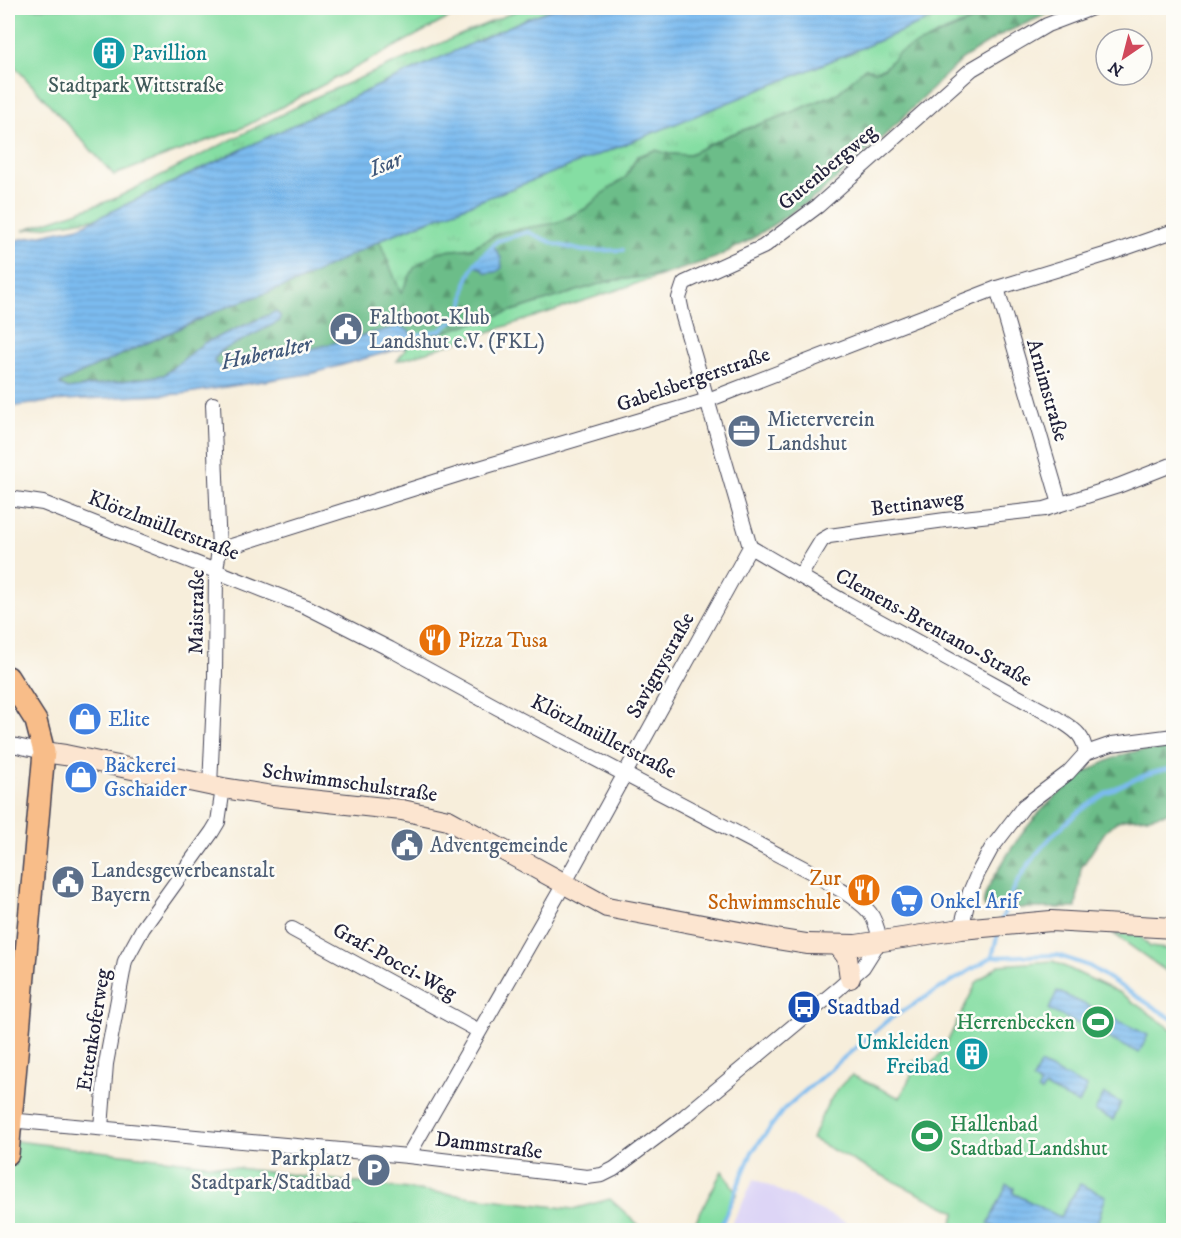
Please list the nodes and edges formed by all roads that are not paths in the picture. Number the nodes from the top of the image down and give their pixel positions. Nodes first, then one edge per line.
1 (1092, 8) edge
2 (1173, 231) edge
3 (997, 288) junction
4 (708, 400) junction
5 (213, 404) dead end
6 (1173, 464) edge
7 (8, 498) edge
8 (1059, 504) junction
9 (750, 547) junction
10 (219, 550) junction
11 (216, 570) junction
12 (800, 576) junction
13 (8, 677) edge
14 (1173, 736) edge
15 (8, 744) edge
16 (44, 752) junction
17 (1086, 753) junction
18 (626, 774) junction
19 (216, 787) junction
20 (564, 884) junction
21 (970, 928) junction
22 (1173, 928) edge
23 (292, 929) dead end
24 (880, 940) junction
25 (838, 945) junction
26 (850, 978) junction
27 (479, 1031) junction
28 (10, 1120) edge
29 (101, 1128) junction
30 (8, 1154) edge
31 (408, 1156) junction

1 - 4 street, Gutenbergweg
2 - 3 street, Gabelsbergerstraße
3 - 4 street, Gabelsbergerstraße
3 - 8 street, Arnimstraße
4 - 9 street
4 - 10 street, Gabelsbergerstraße
5 - 10 street, Maistraße
6 - 8 street, Bettinaweg
7 - 11 street, Klötzlmüllerstraße
8 - 12 street, Bettinaweg
9 - 12 street, Clemens-Brentano-Straße
9 - 18 street, Savignystraße
10 - 11 street, Maistraße
11 - 18 street, Klötzlmüllerstraße
11 - 19 street, Maistraße
12 - 17 street, Clemens-Brentano-Straße
13 - 16 main road
14 - 17 street
15 - 16 street, Schwimmschulstraße
16 - 19 street, Schwimmschulstraße
16 - 28 main road
17 - 21 street
18 - 20 street, Savignystraße
18 - 24 street, Klötzlmüllerstraße
19 - 20 street, Schwimmschulstraße
19 - 29 street, Ettenkoferweg
20 - 25 street, Schwimmschulstraße
20 - 27 street, Savignystraße
21 - 22 street
21 - 24 street
23 - 27 street, Graf-Pocci-Weg
24 - 25 street, Schwimmschulstraße
24 - 26 street, Dammstraße
25 - 26 street
26 - 31 street, Dammstraße
27 - 31 street, Savignystraße
28 - 29 street, Dammstraße
28 - 30 main road
29 - 31 street, Dammstraße

